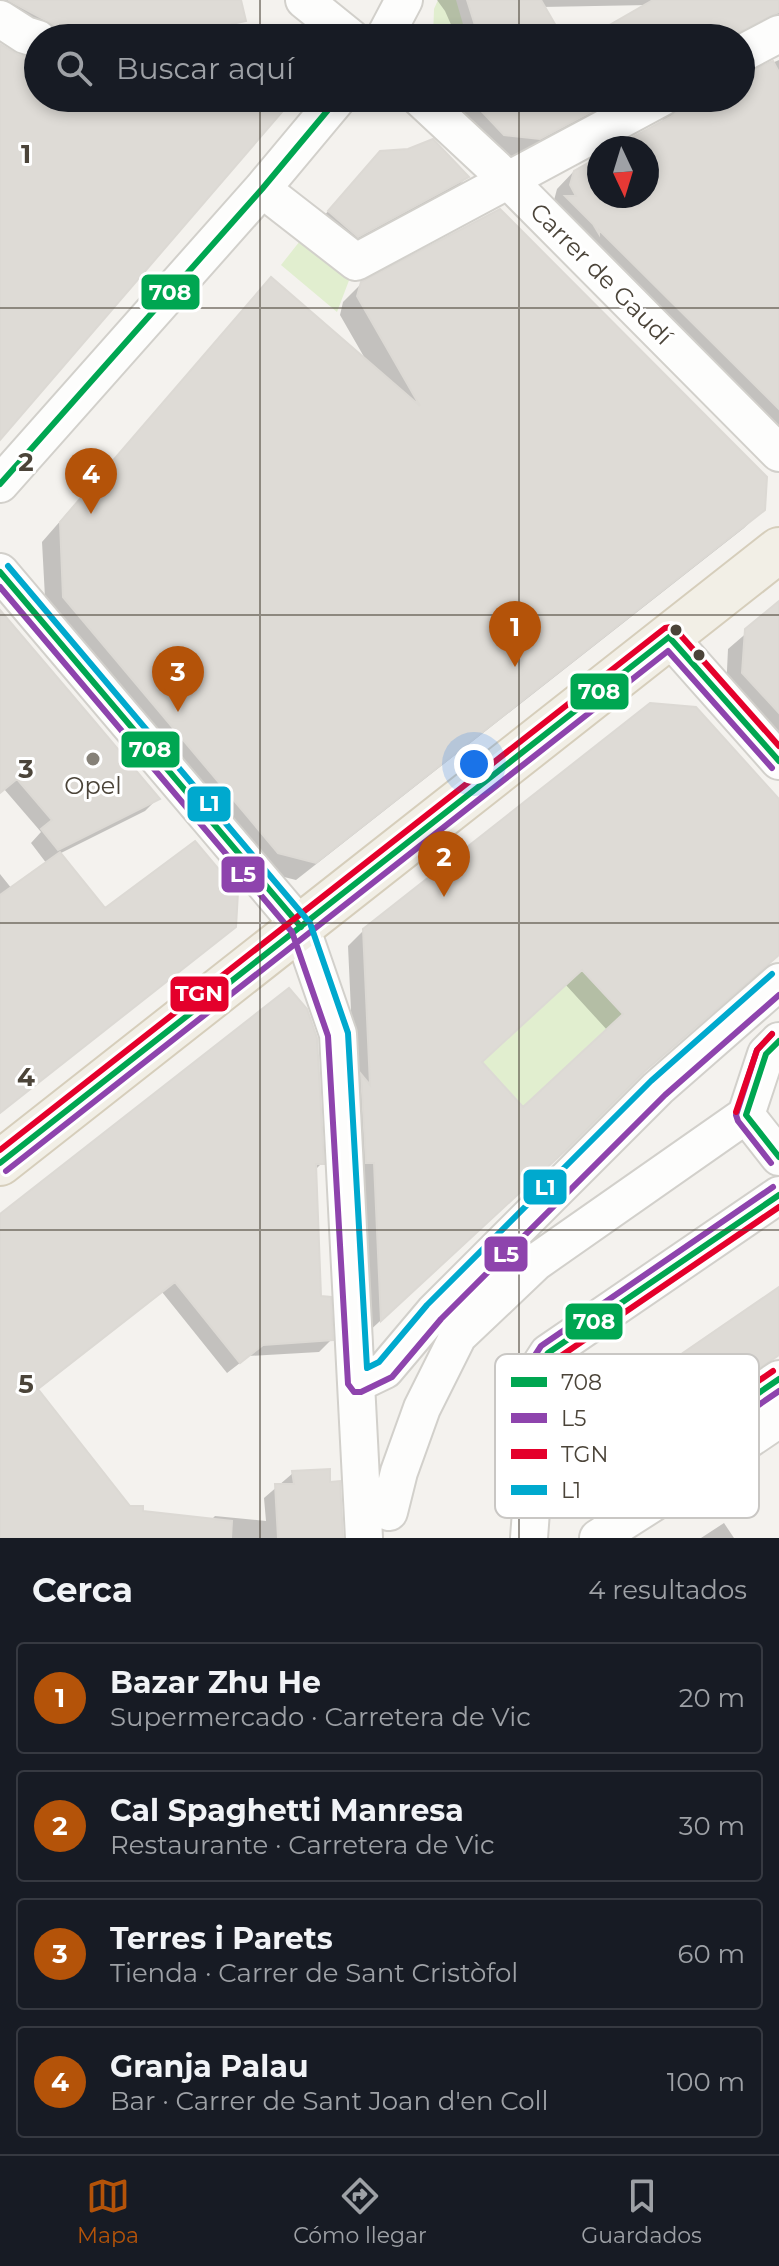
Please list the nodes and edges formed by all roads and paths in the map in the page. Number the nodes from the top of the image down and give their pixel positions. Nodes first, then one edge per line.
1 (304, 0) edge
2 (404, 0) edge
3 (0, 19) edge
4 (330, 24) edge
5 (391, 24) edge
6 (24, 34) edge
7 (779, 34) edge
8 (755, 47) edge
9 (326, 112) edge
10 (435, 112) edge
11 (635, 112) edge
12 (509, 181) junction
13 (262, 189) junction
14 (779, 453) edge
15 (0, 484) edge
16 (779, 550) edge
17 (0, 572) edge
18 (669, 637) junction
19 (779, 761) edge
20 (301, 927) junction
21 (779, 982) edge
22 (779, 1041) edge
23 (746, 1115) junction
24 (779, 1157) edge
25 (0, 1163) edge
26 (779, 1195) edge
27 (547, 1354) edge
28 (779, 1379) edge
29 (358, 1383) junction
30 (759, 1393) edge
31 (779, 1419) edge
32 (759, 1432) edge
33 (530, 1518) edge
34 (628, 1518) edge
35 (390, 1525) edge
36 (364, 1538) edge
37 (529, 1538) edge
38 (598, 1538) edge

1 - 4 street
2 - 5 street
3 - 6 street
7 - 8 street
9 - 13 street
10 - 12 street, Carrer de Gaudí
11 - 12 street
12 - 13 street
12 - 14 street, Carrer de Gaudí
13 - 15 street
16 - 18 main road
17 - 20 street
18 - 19 street
18 - 20 main road
20 - 25 main road
20 - 29 street
21 - 29 street
22 - 23 street
23 - 24 street
23 - 35 street
26 - 27 street
28 - 30 street
29 - 35 street
29 - 36 street
31 - 32 street
33 - 37 street
34 - 38 street

